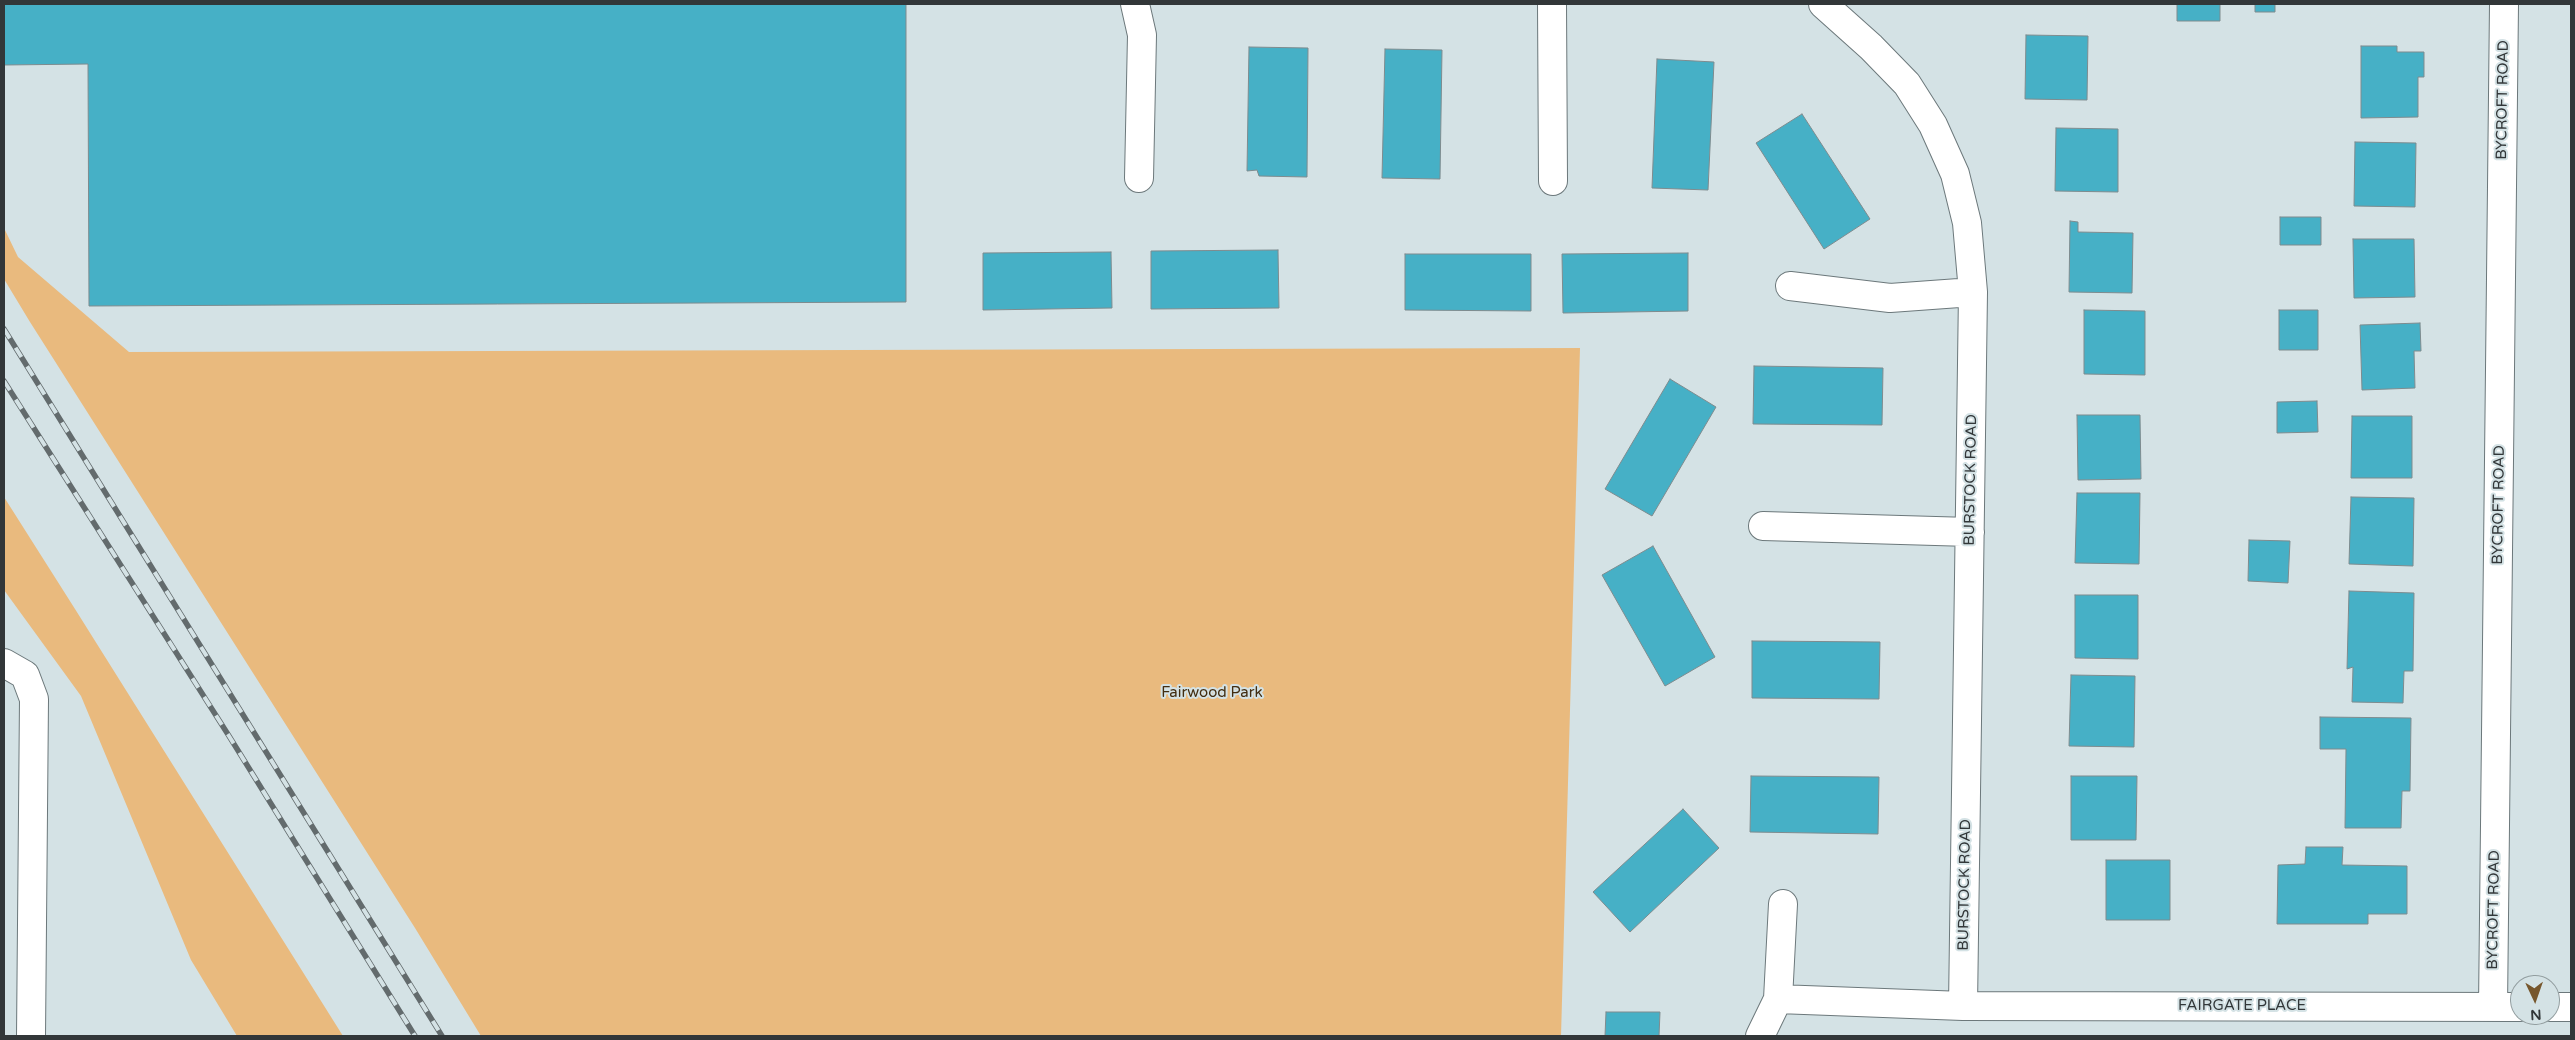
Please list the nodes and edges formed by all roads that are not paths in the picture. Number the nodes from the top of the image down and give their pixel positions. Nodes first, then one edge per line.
1 (1135, 4) edge
2 (1552, 4) edge
3 (1825, 4) edge
4 (2504, 4) edge
5 (1139, 178) dead end
6 (1553, 181) dead end
7 (1790, 286) dead end
8 (1973, 292) junction
9 (1763, 526) dead end
10 (1970, 532) junction
11 (4, 663) edge
12 (1783, 904) dead end
13 (1778, 999) junction
14 (1963, 1006) junction
15 (2507, 1007) edge
16 (31, 1036) edge
17 (1760, 1036) edge

1 - 5 street
2 - 6 street
3 - 8 street, BURSTOCK ROAD
4 - 15 street, BYCROFT ROAD
7 - 8 street
8 - 10 street, BURSTOCK ROAD
9 - 10 street
10 - 14 street, BURSTOCK ROAD
11 - 16 street
12 - 13 street
13 - 14 street, FAIRGATE PLACE
13 - 17 street
14 - 15 street, FAIRGATE PLACE

